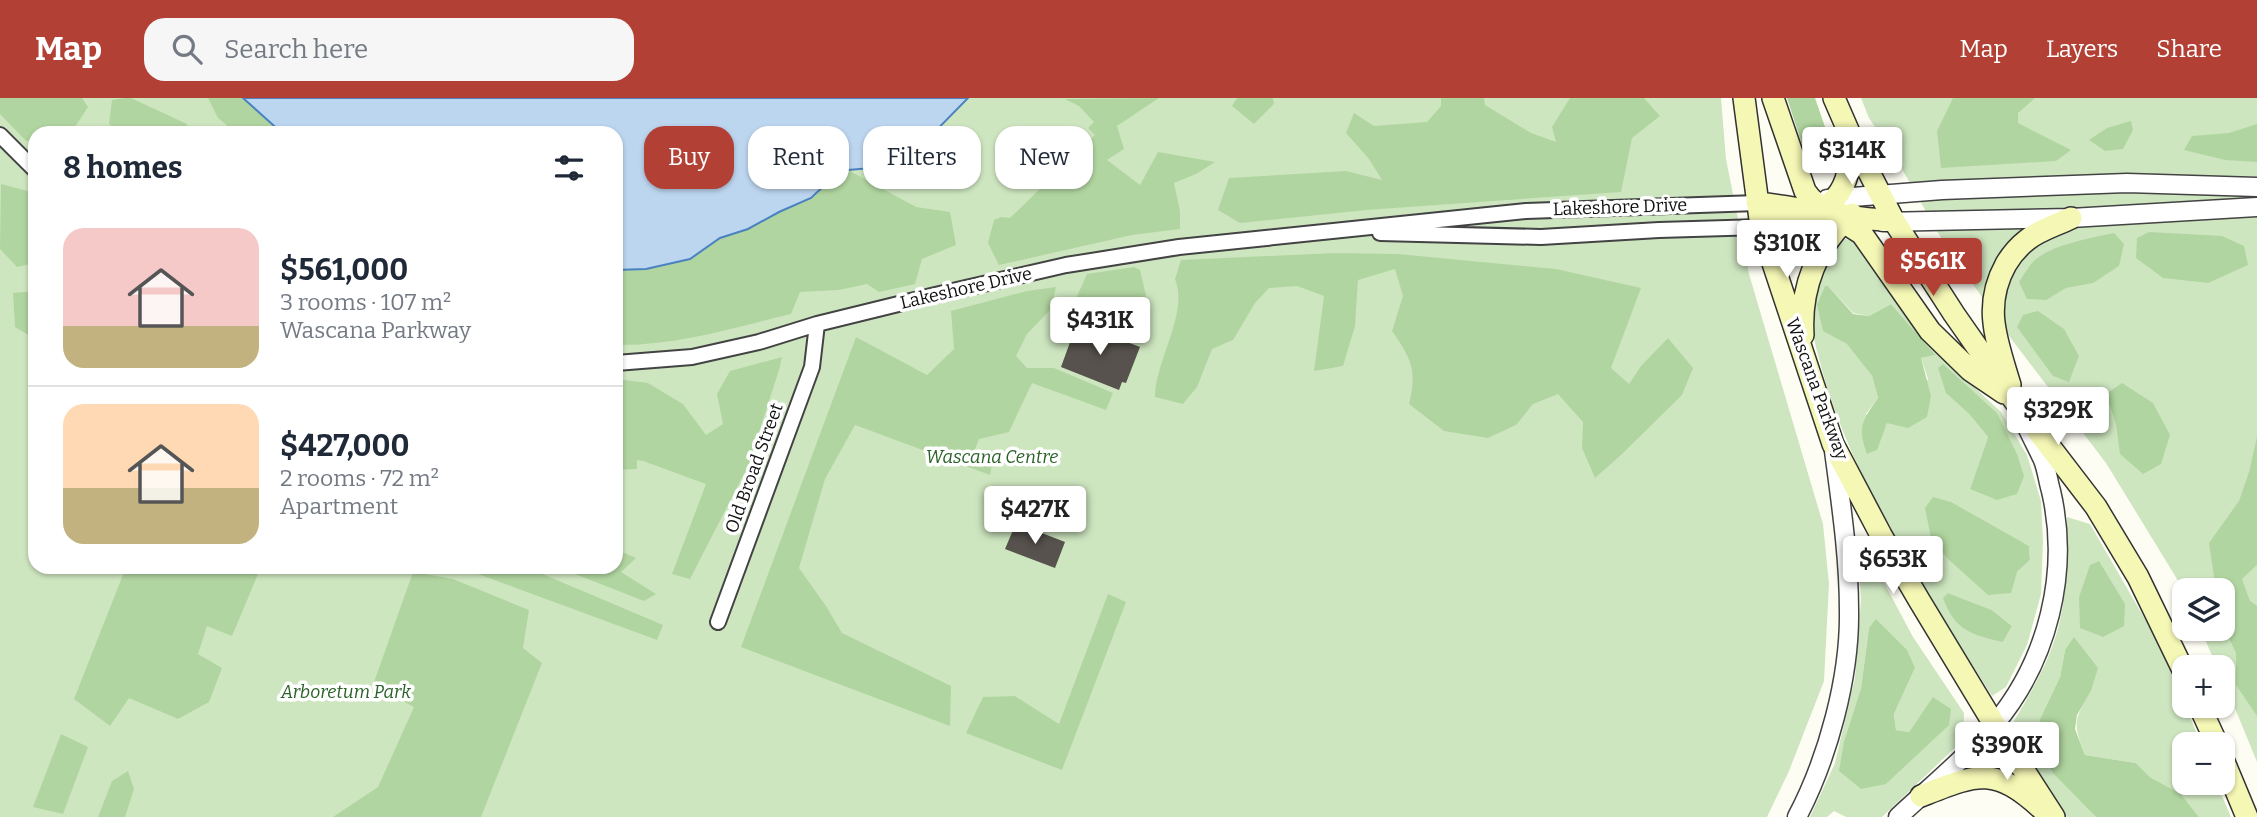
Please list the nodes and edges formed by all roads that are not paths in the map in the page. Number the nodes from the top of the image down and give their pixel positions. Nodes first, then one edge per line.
1 (1744, 98) edge
2 (1773, 98) edge
3 (1834, 98) edge
4 (0, 135) edge
5 (1851, 137) junction
6 (28, 163) edge
7 (2257, 187) edge
8 (1879, 194) junction
9 (1757, 203) junction
10 (1821, 205) junction
11 (2257, 207) edge
12 (2071, 218) junction
13 (1846, 219) junction
14 (1894, 221) junction
15 (1760, 228) junction
16 (1319, 232) junction
17 (817, 324) junction
18 (1805, 359) junction
19 (623, 362) edge
20 (2014, 400) junction
21 (1833, 444) junction
22 (718, 622) dead end
23 (2176, 655) edge
24 (1994, 724) junction
25 (2235, 788) edge
26 (1921, 796) junction
27 (1797, 817) edge
28 (1898, 817) edge
29 (2052, 817) edge
30 (2247, 817) edge

1 - 9 main road, Wascana Parkway
2 - 10 main road
3 - 5 main road
4 - 6 street
5 - 8 main road
5 - 10 main road
7 - 8 street
8 - 10 street
8 - 13 main road
8 - 14 main road
9 - 10 main road
9 - 15 main road, Wascana Parkway
9 - 16 street, Lakeshore Drive
10 - 13 main road
10 - 15 main road
11 - 12 street
12 - 14 street
12 - 20 main road
13 - 14 main road
13 - 15 street, Lakeshore Drive
13 - 18 main road
13 - 20 main road
14 - 20 main road
15 - 16 street, Lakeshore Drive
15 - 18 main road, Wascana Parkway
16 - 17 street, Lakeshore Drive
17 - 19 street, Lakeshore Drive
17 - 22 street, Old Broad Street
18 - 21 main road, Wascana Parkway
20 - 23 main road
20 - 24 street
21 - 24 main road, Wascana Parkway
21 - 27 street
24 - 26 street
24 - 29 main road, Wascana Parkway
25 - 30 main road
26 - 28 street
26 - 29 main road

